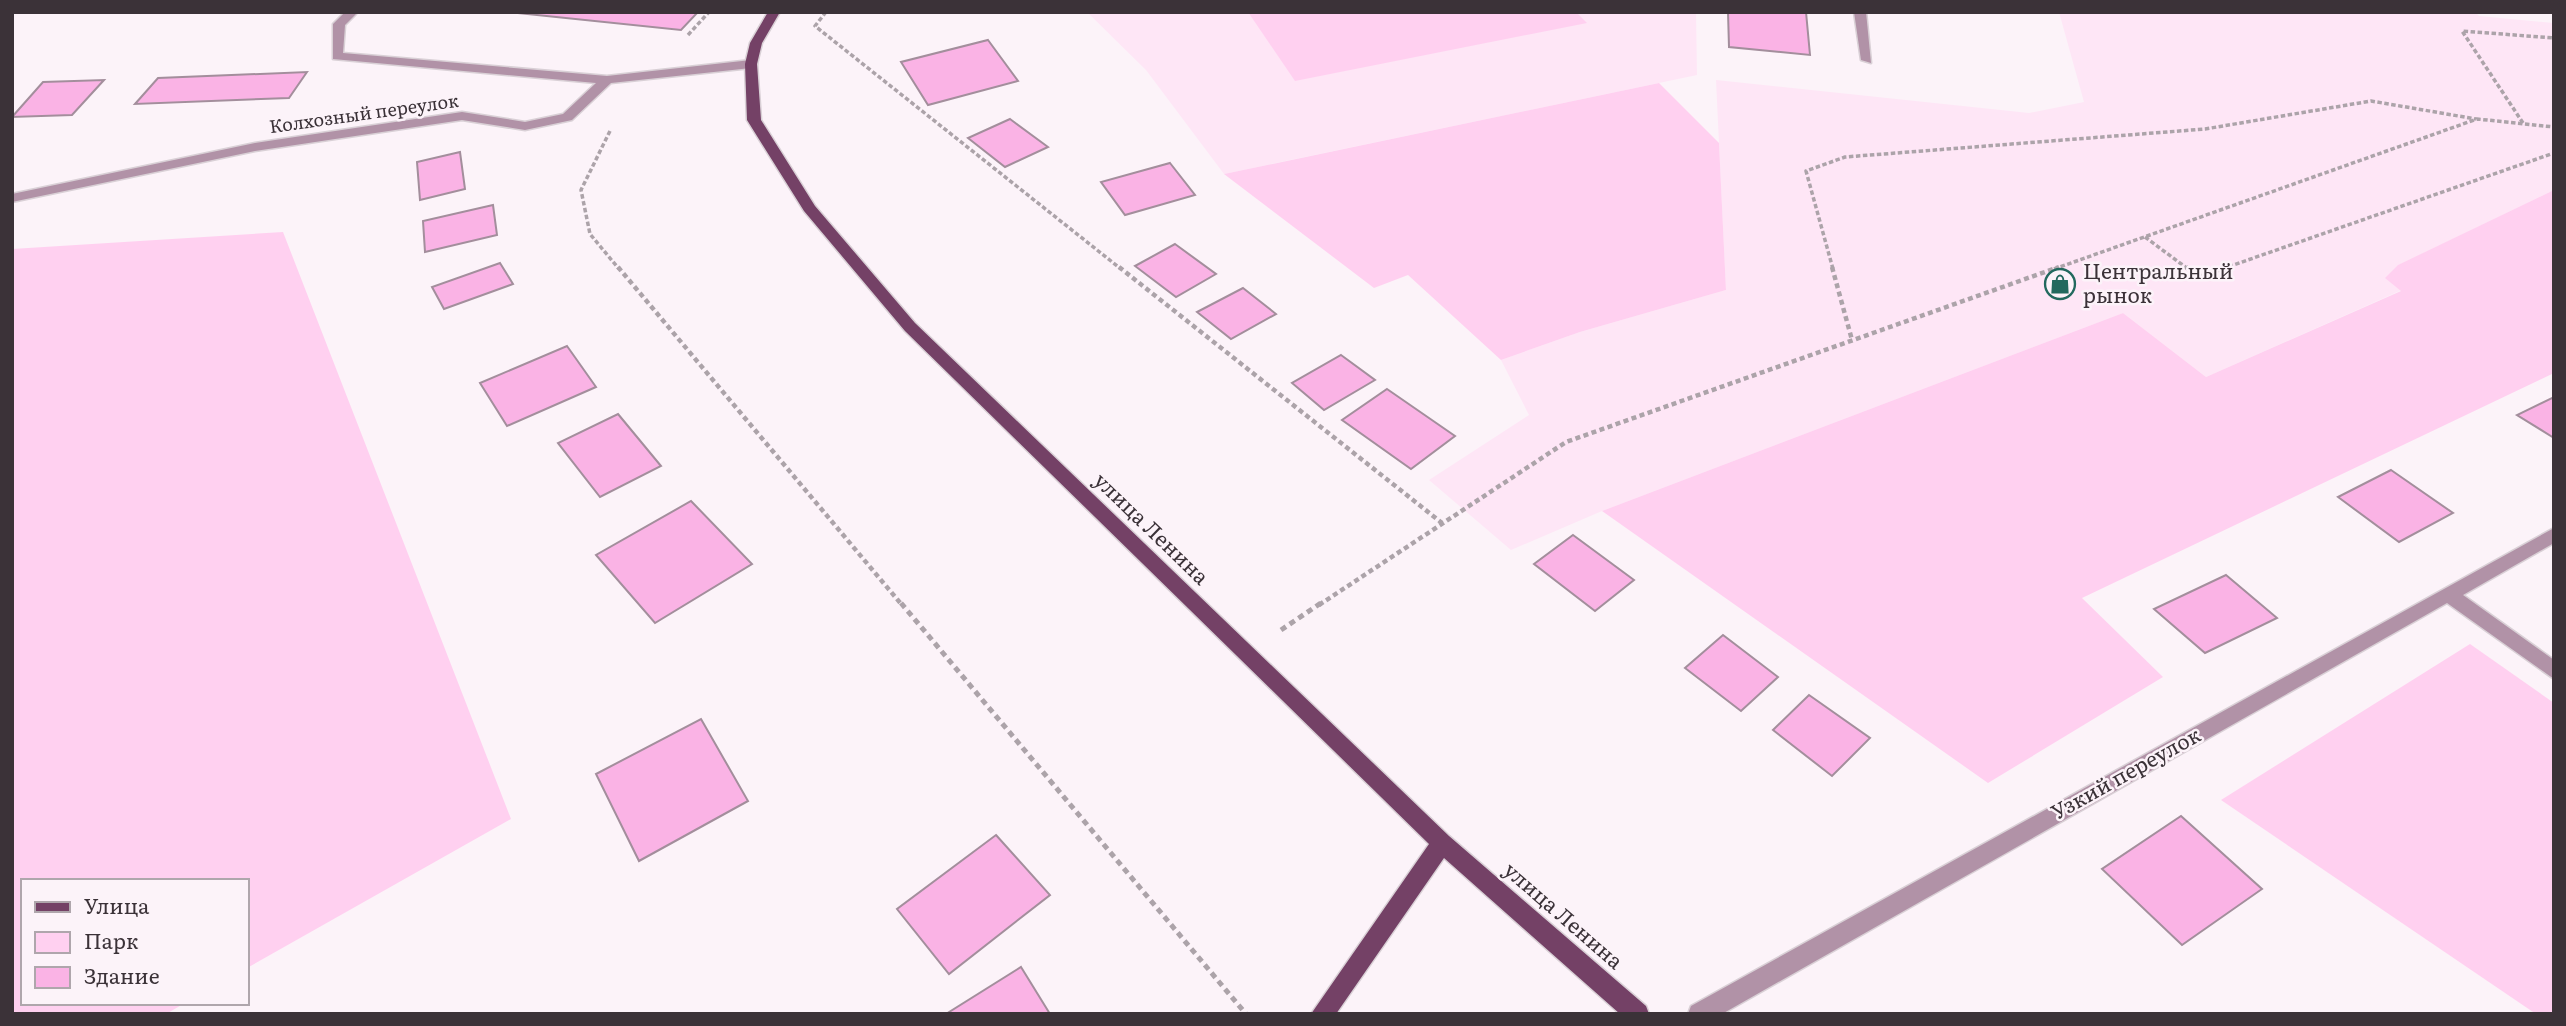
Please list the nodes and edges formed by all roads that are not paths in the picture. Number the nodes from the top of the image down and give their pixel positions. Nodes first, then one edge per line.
1 (774, 12) edge
2 (1860, 12) edge
3 (351, 14) edge
4 (1867, 60) dead end
5 (751, 64) junction
6 (607, 80) junction
7 (12, 198) edge
8 (2554, 535) edge
9 (2448, 594) junction
10 (2554, 671) edge
11 (1442, 843) junction
12 (1322, 1014) edge
13 (1637, 1014) edge
14 (1699, 1014) edge

1 - 5 main road, улица Ленина
2 - 4 street
3 - 6 street
5 - 6 street
5 - 11 main road, улица Ленина
6 - 7 street, Колхозный переулок
8 - 9 street, Узкий переулок
9 - 10 street
9 - 14 street, Узкий переулок
11 - 12 main road
11 - 13 main road, улица Ленина

